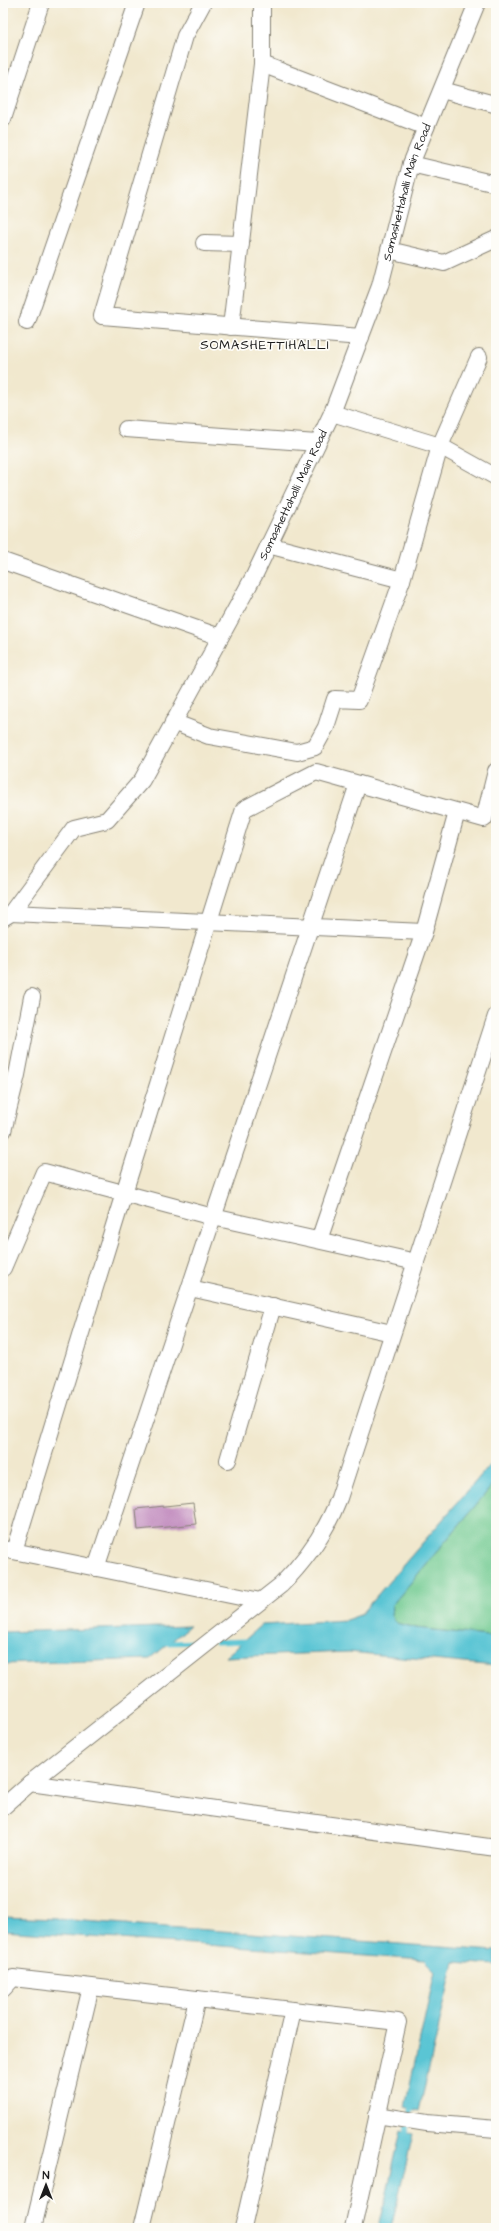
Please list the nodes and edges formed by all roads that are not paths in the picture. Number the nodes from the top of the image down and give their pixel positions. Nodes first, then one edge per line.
1 (41, 3) edge
2 (137, 3) edge
3 (203, 3) edge
4 (262, 3) edge
5 (477, 3) edge
6 (262, 64) junction
7 (442, 90) junction
8 (494, 104) dead end
9 (3, 119) edge
10 (426, 127) junction
11 (411, 164) junction
12 (496, 184) edge
13 (496, 239) edge
14 (204, 242) dead end
15 (241, 244) junction
16 (389, 250) junction
17 (27, 322) dead end
18 (231, 327) junction
19 (361, 337) junction
20 (479, 357) dead end
21 (332, 413) junction
22 (126, 429) dead end
23 (317, 443) junction
24 (440, 446) junction
25 (496, 477) edge
26 (268, 545) junction
27 (3, 561) edge
28 (402, 580) junction
29 (220, 637) junction
30 (173, 722) junction
31 (496, 771) edge
32 (358, 784) junction
33 (457, 812) junction
34 (7, 915) edge
35 (209, 922) junction
36 (311, 927) junction
37 (424, 932) junction
38 (32, 997) dead end
39 (496, 1016) edge
40 (3, 1132) edge
41 (124, 1193) junction
42 (214, 1217) junction
43 (319, 1240) junction
44 (416, 1262) junction
45 (3, 1268) edge
46 (190, 1288) junction
47 (273, 1306) junction
48 (392, 1333) junction
49 (228, 1460) dead end
50 (9, 1550) edge
51 (96, 1568) junction
52 (260, 1601) junction
53 (30, 1783) junction
54 (3, 1807) edge
55 (496, 1848) edge
56 (91, 1987) junction
57 (3, 1989) edge
58 (197, 1999) junction
59 (293, 2010) junction
60 (377, 2115) junction
61 (496, 2129) edge
62 (33, 2228) edge
63 (142, 2228) edge
64 (244, 2228) edge
65 (353, 2228) edge

1 - 9 street
2 - 17 street
3 - 18 street
4 - 6 street
5 - 7 street, Somashettahalli Main Road
6 - 10 street
6 - 15 street
7 - 8 street
7 - 10 street, Somashettahalli Main Road
10 - 11 street, Somashettahalli Main Road
11 - 12 street
11 - 16 street, Somashettahalli Main Road
13 - 16 street
14 - 15 street
15 - 18 street
16 - 19 street, Somashettahalli Main Road
18 - 19 street
19 - 21 street, Somashettahalli Main Road
20 - 24 street
21 - 23 street, Somashettahalli Main Road
21 - 24 street
22 - 23 street
23 - 26 street, Somashettahalli Main Road
24 - 25 street
24 - 28 street
26 - 28 street
26 - 29 street, Somashettahalli Main Road
27 - 29 street
28 - 30 street
29 - 30 street, Somashettahalli Main Road
30 - 34 street, Somashettahalli Main Road
31 - 33 street
32 - 33 street
32 - 35 street
32 - 36 street
33 - 37 street
34 - 35 street
35 - 36 street
35 - 41 street
36 - 37 street
36 - 42 street
37 - 43 street
38 - 40 street
39 - 44 street
41 - 42 street
41 - 45 street
41 - 50 street
42 - 43 street
42 - 46 street
43 - 44 street
44 - 48 street
46 - 47 street
46 - 51 street
47 - 48 street
47 - 49 street
48 - 52 street
50 - 51 street
51 - 52 street
52 - 53 street
53 - 54 street
53 - 55 street
56 - 57 street
56 - 58 street
56 - 62 street
58 - 59 street
58 - 63 street
59 - 60 street
59 - 64 street
60 - 61 street
60 - 65 street

